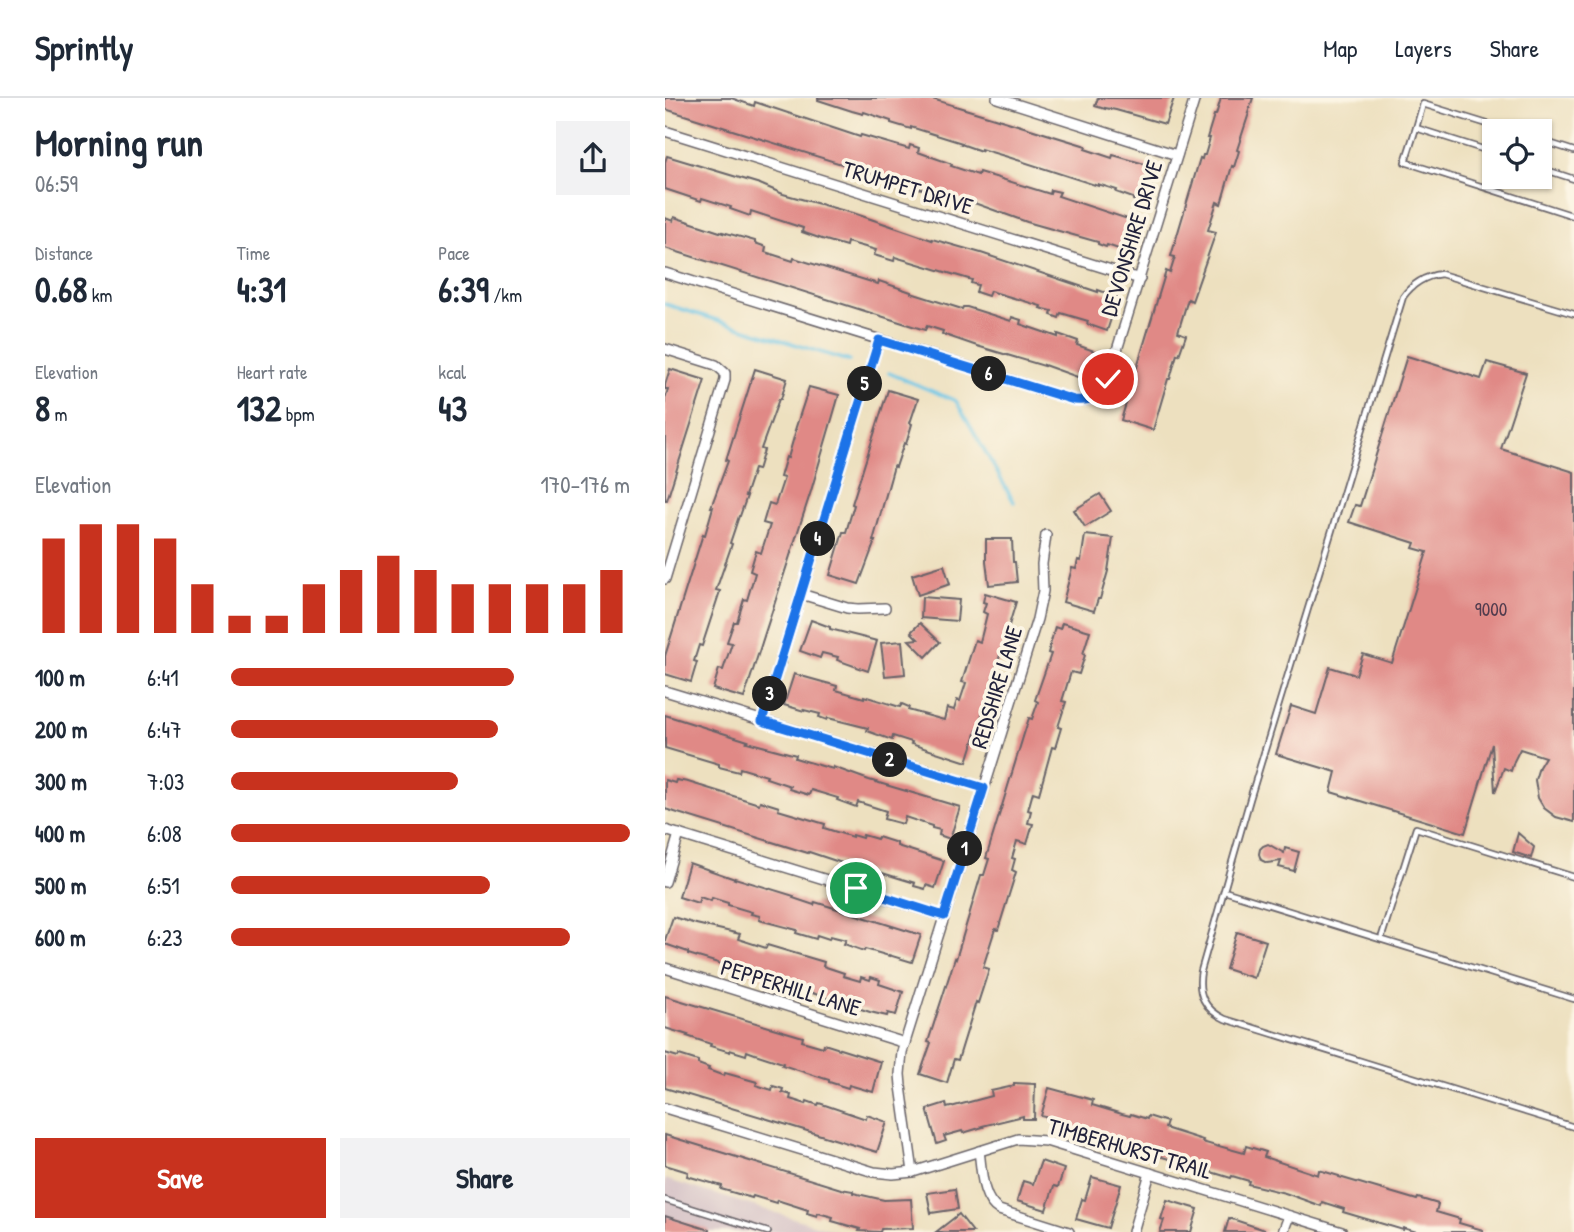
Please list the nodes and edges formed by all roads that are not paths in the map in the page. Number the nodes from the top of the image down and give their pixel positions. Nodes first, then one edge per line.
1 (997, 98) edge
2 (1195, 98) edge
3 (1482, 122) edge
4 (1416, 128) junction
5 (665, 131) edge
6 (1552, 144) edge
7 (1482, 149) edge
8 (1574, 151) edge
9 (1177, 155) junction
10 (1552, 172) edge
11 (1574, 179) edge
12 (1574, 216) edge
13 (665, 273) edge
14 (1140, 279) junction
15 (1574, 314) edge
16 (879, 340) junction
17 (665, 349) edge
18 (1047, 536) dead end
19 (665, 579) edge
20 (801, 594) junction
21 (885, 608) dead end
22 (665, 691) edge
23 (762, 721) junction
24 (984, 788) junction
25 (665, 830) edge
26 (679, 834) junction
27 (1574, 877) edge
28 (665, 881) edge
29 (1224, 891) junction
30 (944, 916) junction
31 (1381, 939) junction
32 (665, 968) edge
33 (1574, 999) edge
34 (905, 1043) junction
35 (665, 1108) edge
36 (1574, 1127) edge
37 (979, 1151) junction
38 (913, 1172) junction
39 (1150, 1173) junction
40 (665, 1200) edge
41 (1289, 1216) junction
42 (768, 1232) edge
43 (1069, 1232) edge
44 (1133, 1232) edge
45 (1283, 1232) edge
46 (1342, 1232) edge

1 - 9 street
2 - 9 street, DEVONSHIRE DRIVE
3 - 4 lane
4 - 7 lane
4 - 12 lane
5 - 14 street, TRUMPET DRIVE
6 - 8 lane
9 - 14 street, DEVONSHIRE DRIVE
10 - 11 lane
13 - 16 street, DEVONSHIRE DRIVE
14 - 16 street, DEVONSHIRE DRIVE
15 - 29 lane
16 - 20 street
17 - 19 street
18 - 24 street, REDSHIRE LANE
20 - 21 street
20 - 23 street
22 - 23 street
23 - 24 street
24 - 30 street, REDSHIRE LANE
25 - 26 street
26 - 28 street
26 - 30 street
27 - 31 lane
29 - 31 lane
29 - 36 lane
30 - 34 street, REDSHIRE LANE
31 - 33 lane
32 - 34 street, PEPPERHILL LANE
34 - 38 street, REDSHIRE LANE
35 - 38 street, TIMBERHURST TRAIL
37 - 38 street, TIMBERHURST TRAIL
37 - 39 street, TIMBERHURST TRAIL
37 - 43 street
39 - 41 street, TIMBERHURST TRAIL
39 - 44 street
40 - 42 lane
41 - 45 street
41 - 46 street, TIMBERHURST TRAIL

